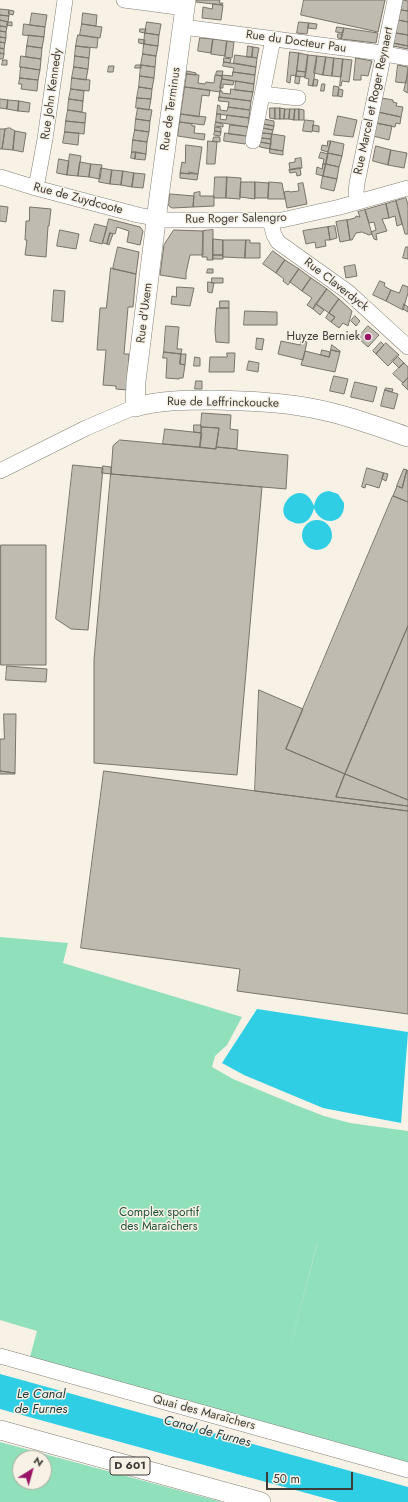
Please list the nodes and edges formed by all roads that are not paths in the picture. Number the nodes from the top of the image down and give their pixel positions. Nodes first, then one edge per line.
1 (65, 0) edge
2 (124, 0) edge
3 (395, 0) edge
4 (186, 4) edge
5 (183, 27) junction
6 (273, 39) junction
7 (384, 54) junction
8 (408, 58) edge
9 (262, 94) junction
10 (298, 98) dead end
11 (253, 141) dead end
12 (0, 177) edge
13 (36, 188) junction
14 (408, 188) edge
15 (358, 202) junction
16 (157, 219) junction
17 (270, 220) junction
18 (408, 347) edge
19 (135, 407) junction
20 (408, 437) edge
21 (0, 471) edge
22 (0, 1356) edge
23 (0, 1430) edge
24 (408, 1470) edge
25 (260, 1502) edge

1 - 13 street, Rue John Kennedy
2 - 4 street
3 - 7 street, Rue Marcel et Roger Reynaert
4 - 5 main road, Rue de Terminus
5 - 6 street, Rue du Docteur Pau
5 - 16 main road, Rue de Terminus
6 - 7 street, Rue du Docteur Pau
6 - 9 street
7 - 8 street, Rue du Docteur Pau
7 - 15 street, Rue Marcel et Roger Reynaert
9 - 10 street
9 - 11 street
12 - 13 street, Rue de Zuydcoote
13 - 16 street, Rue de Zuydcoote
14 - 15 street, Rue Roger Salengro
15 - 17 street, Rue Roger Salengro
16 - 17 street, Rue Roger Salengro
16 - 19 main road, Rue d'Uxem
17 - 18 street, Rue Claverdyck
19 - 20 main road, Rue de Leffrinckoucke
19 - 21 street, Rue de Leffrinckoucke
22 - 24 street, Quai des Maraîchers
23 - 25 main road, D 601

